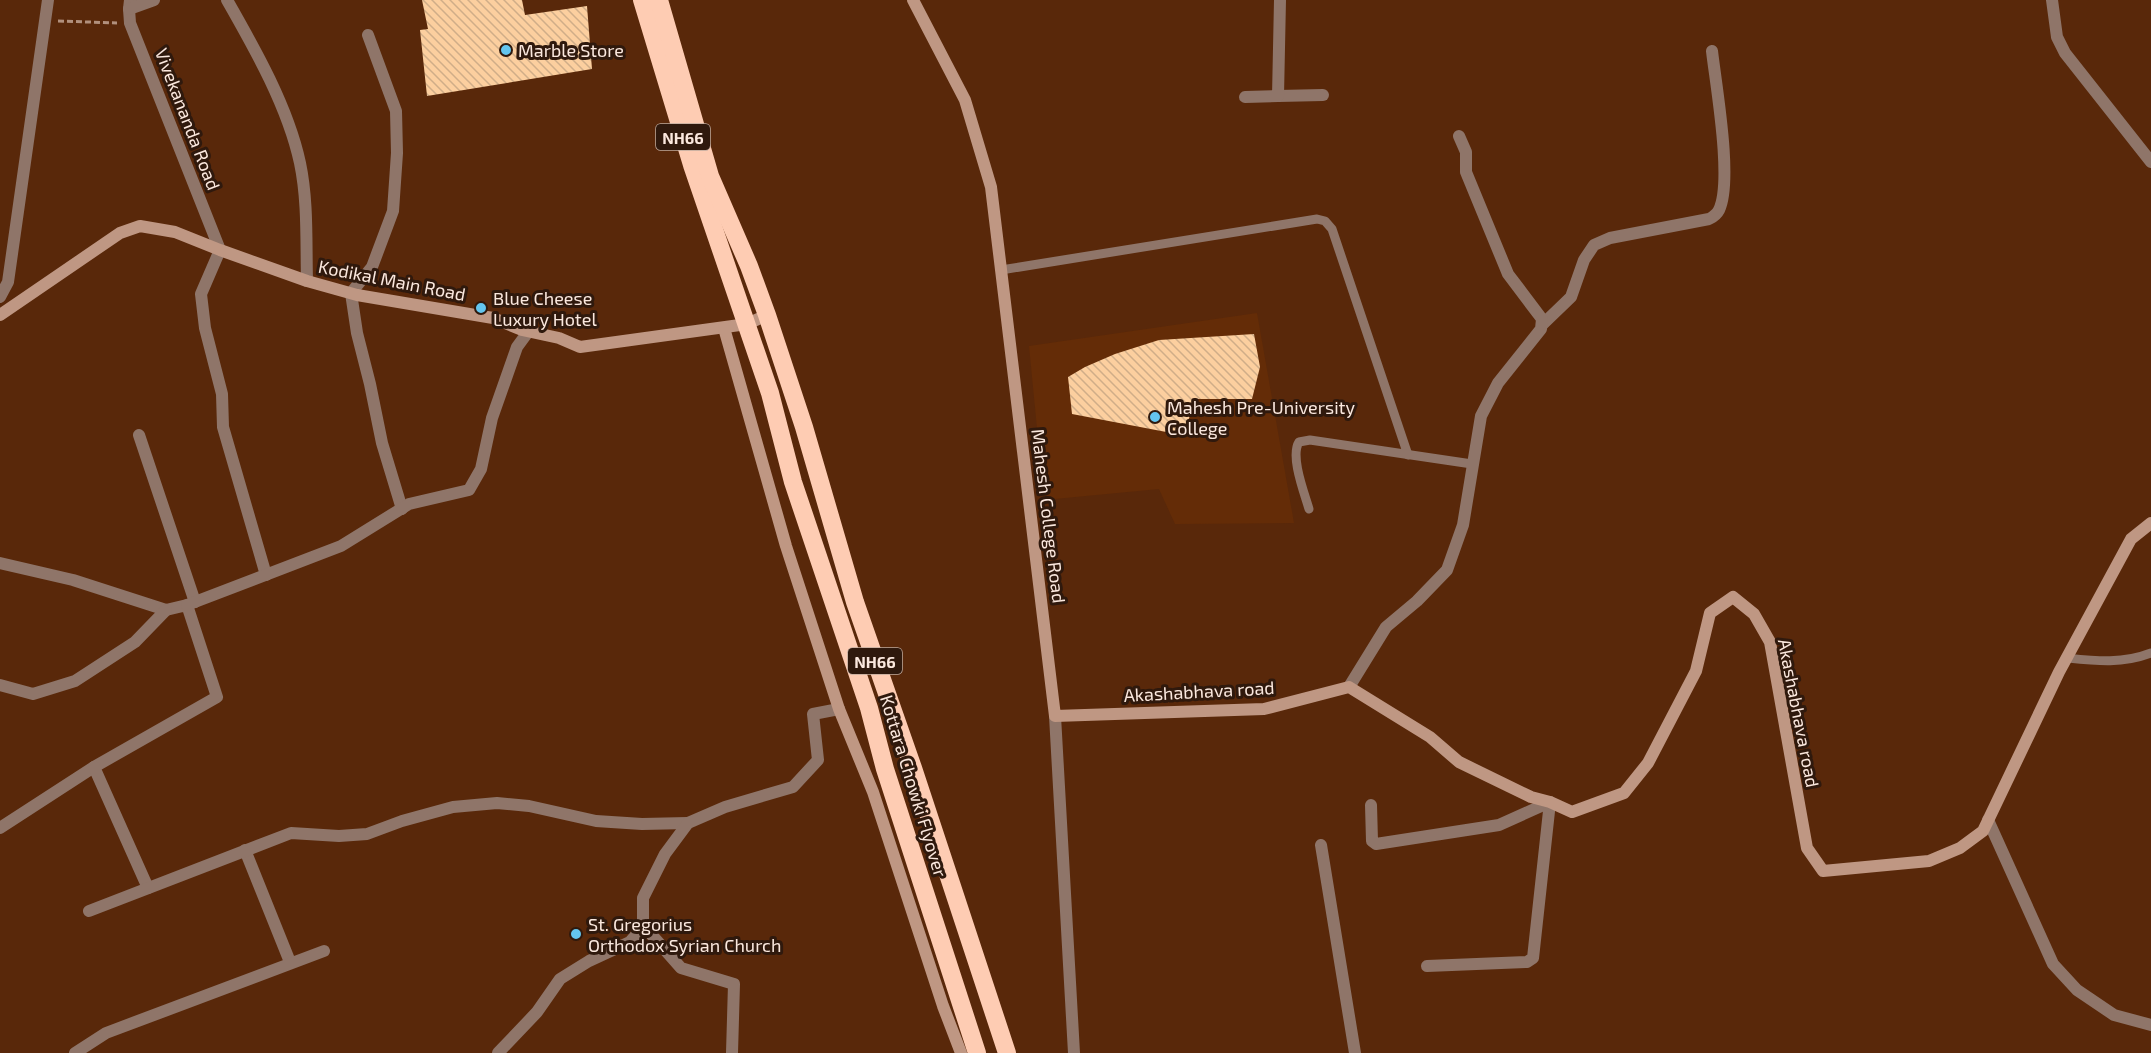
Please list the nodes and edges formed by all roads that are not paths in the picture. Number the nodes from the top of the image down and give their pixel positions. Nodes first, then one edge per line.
1 (48, 0) edge
2 (154, 0) edge
3 (227, 0) edge
4 (642, 0) edge
5 (659, 0) edge
6 (913, 0) edge
7 (1280, 0) edge
8 (2052, 0) edge
9 (129, 5) edge
10 (368, 35) dead end
11 (1712, 51) dead end
12 (1323, 95) dead end
13 (1278, 96) junction
14 (1245, 97) dead end
15 (1459, 136) dead end
16 (2151, 162) edge
17 (220, 250) junction
18 (1001, 270) junction
19 (307, 281) junction
20 (351, 293) junction
21 (0, 297) edge
22 (0, 315) edge
23 (768, 315) junction
24 (747, 324) junction
25 (1543, 324) junction
26 (724, 328) junction
27 (528, 332) junction
28 (139, 435) dead end
29 (1408, 454) junction
30 (1472, 464) junction
31 (402, 509) junction
32 (1309, 509) dead end
33 (2151, 523) edge
34 (0, 563) edge
35 (266, 575) junction
36 (191, 604) junction
37 (166, 610) junction
38 (2151, 653) edge
39 (2067, 658) junction
40 (0, 685) edge
41 (1349, 687) junction
42 (839, 709) junction
43 (1055, 716) junction
44 (94, 767) junction
45 (1550, 802) junction
46 (1371, 805) dead end
47 (1988, 820) junction
48 (687, 823) junction
49 (0, 828) edge
50 (1321, 845) dead end
51 (245, 850) junction
52 (148, 888) junction
53 (89, 911) dead end
54 (643, 925) junction
55 (324, 951) dead end
56 (290, 962) junction
57 (1427, 966) dead end
58 (2151, 1025) edge
59 (75, 1053) edge
60 (498, 1053) edge
61 (732, 1053) edge
62 (961, 1053) edge
63 (977, 1053) edge
64 (1007, 1053) edge
65 (1074, 1053) edge
66 (1355, 1053) edge

1 - 21 street
2 - 9 street
3 - 19 street
4 - 24 highway, NH66
5 - 23 highway, NH66
6 - 18 street, Mahesh College Road
7 - 13 street
8 - 16 street
9 - 17 street, Vivekananda Road
10 - 20 street
11 - 25 street
12 - 13 street
13 - 14 street
15 - 25 street
17 - 19 street, Kodikal Main Road
17 - 22 street, Kodikal Main Road
17 - 35 street
18 - 29 lane
18 - 43 street, Mahesh College Road
19 - 20 street, Kodikal Main Road
20 - 27 street, Kodikal Main Road
20 - 31 street
23 - 24 street, Kodikal Main Road
23 - 64 highway, NH66
24 - 26 street, Kodikal Main Road
24 - 63 highway, Kottara Chowki Flyover / NH66
25 - 30 street
26 - 27 street, Kodikal Main Road
26 - 42 street
27 - 31 street
28 - 36 street
29 - 30 lane
29 - 32 lane
30 - 41 street
31 - 35 street
33 - 39 street, Akashabhava road
34 - 37 street
35 - 36 street
36 - 37 street
36 - 44 street
37 - 40 street
38 - 39 lane
39 - 47 street, Akashabhava road
41 - 43 street, Akashabhava road
41 - 45 street, Akashabhava road
42 - 48 street
42 - 62 street
43 - 65 street, Mahesh College Road
44 - 49 street
44 - 52 street
45 - 46 street
45 - 47 street, Akashabhava road
45 - 57 street
47 - 58 street
48 - 51 street
48 - 54 street
50 - 66 street
51 - 52 street
51 - 56 street
52 - 53 street
54 - 60 street
54 - 61 street
55 - 56 street
56 - 59 street

